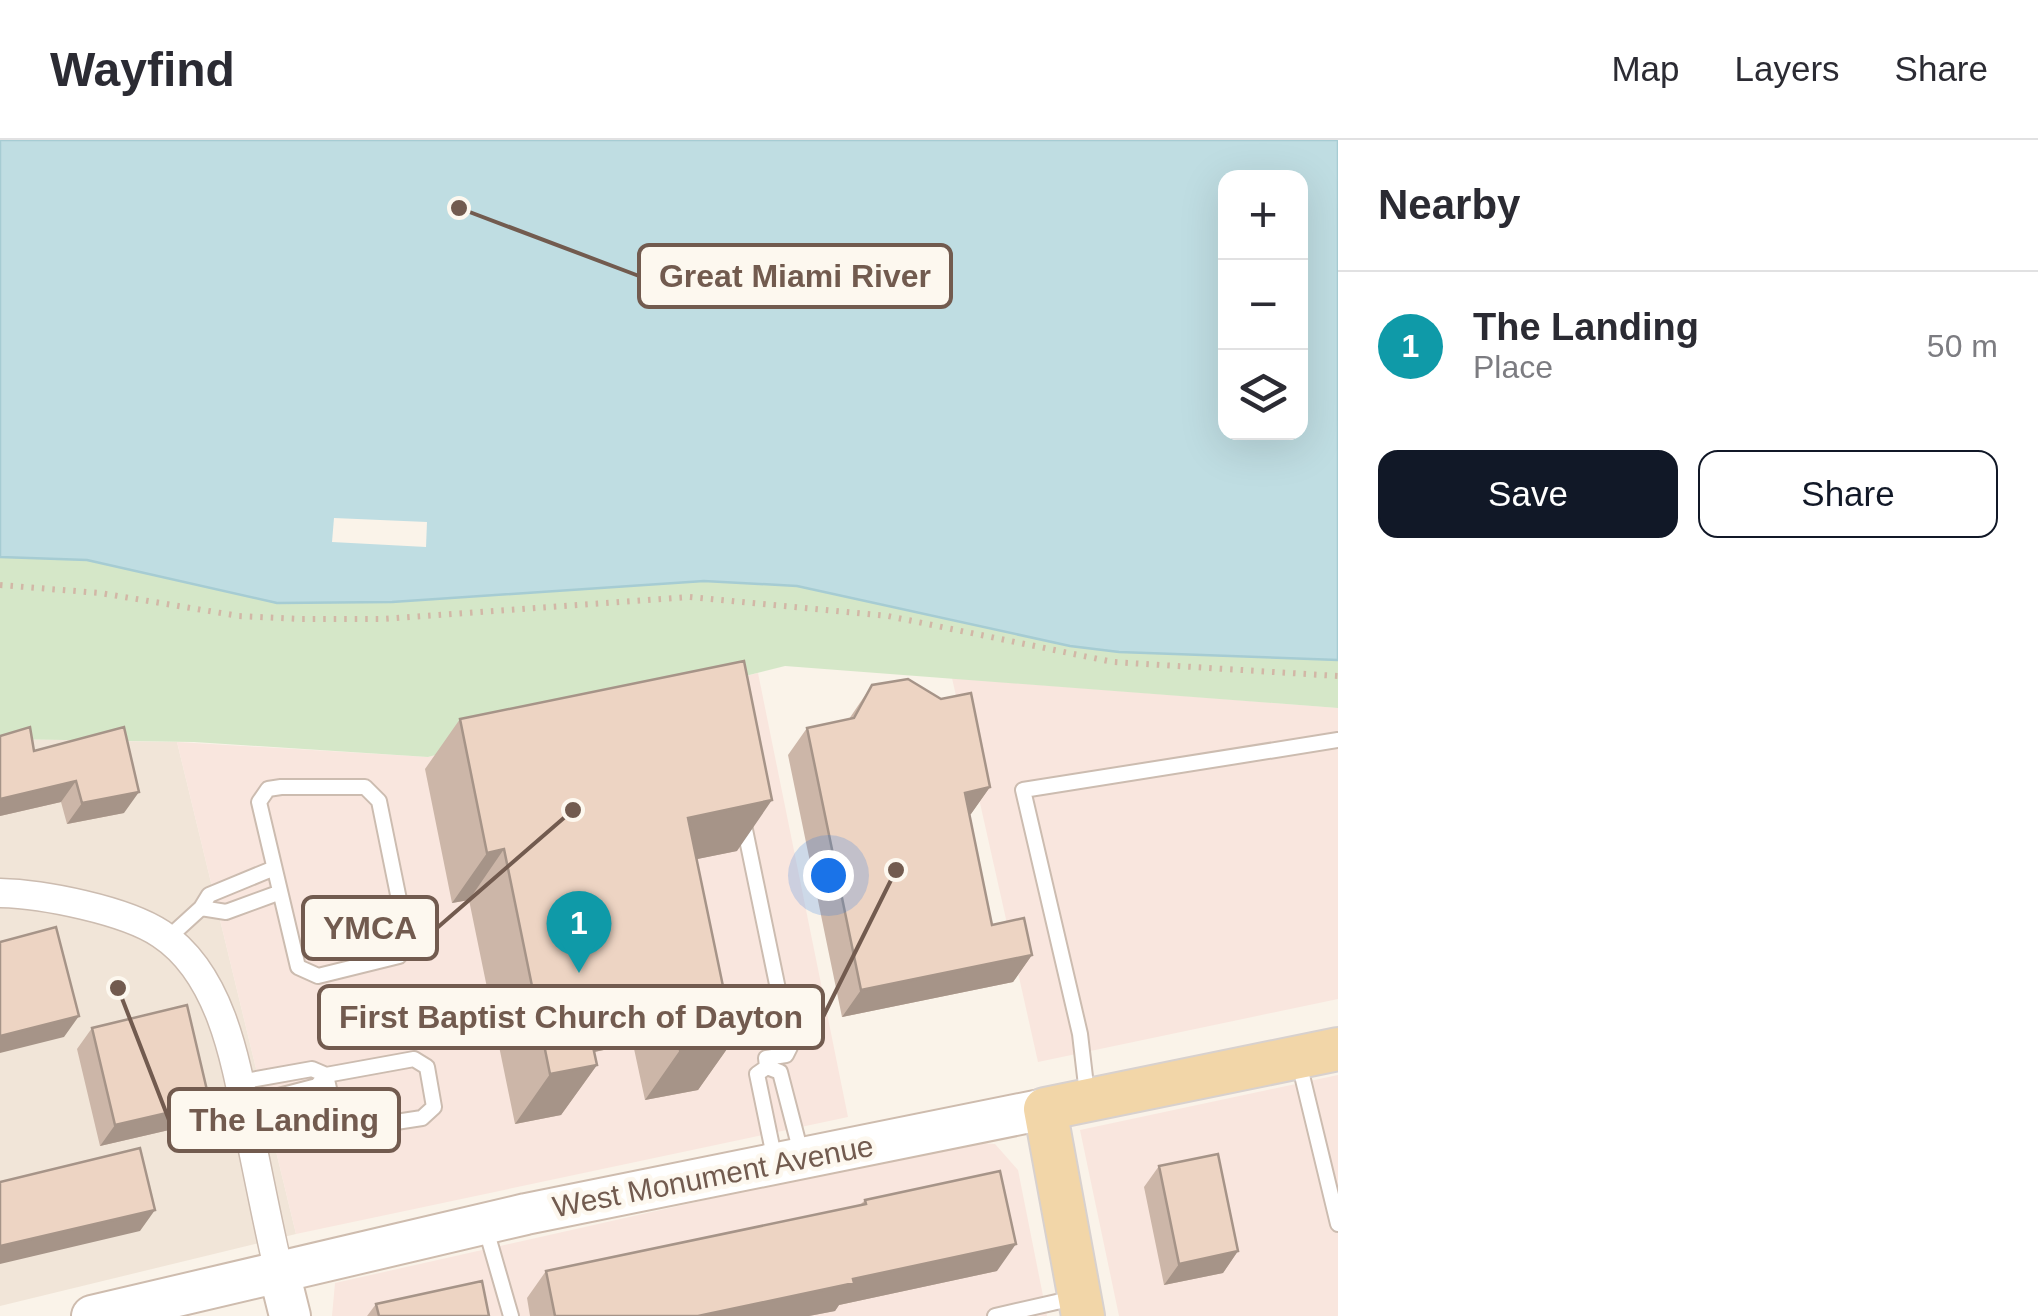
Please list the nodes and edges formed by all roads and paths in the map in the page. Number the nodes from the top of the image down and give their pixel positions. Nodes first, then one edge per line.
1 (0, 584) edge
2 (1338, 676) edge
3 (1338, 740) edge
4 (740, 804) edge
5 (272, 868) junction
6 (0, 893) edge
7 (278, 893) junction
8 (201, 908) junction
9 (164, 936) junction
10 (1318, 1053) edge
11 (767, 1067) junction
12 (326, 1075) junction
13 (242, 1094) junction
14 (1087, 1100) junction
15 (1045, 1109) junction
16 (789, 1161) junction
17 (484, 1224) junction
18 (1338, 1224) edge
19 (279, 1272) junction
20 (1081, 1306) edge
21 (104, 1314) edge
22 (290, 1316) edge
23 (511, 1316) edge
24 (995, 1316) edge

1 - 2 path
3 - 14 lane
4 - 11 lane
5 - 7 lane
5 - 7 lane
5 - 8 lane
6 - 9 street
7 - 8 lane
8 - 9 lane
9 - 13 street
10 - 14 main road, West Monument Avenue
10 - 18 lane
11 - 16 lane
11 - 16 lane
12 - 12 lane
12 - 13 lane
12 - 13 lane
13 - 19 street
14 - 15 main road, West Monument Avenue
15 - 16 main road, West Monument Avenue
15 - 20 main road
16 - 17 main road, West Monument Avenue
17 - 19 main road, West Monument Avenue
17 - 23 lane
19 - 21 main road, West Monument Avenue
19 - 22 main road
20 - 24 lane

